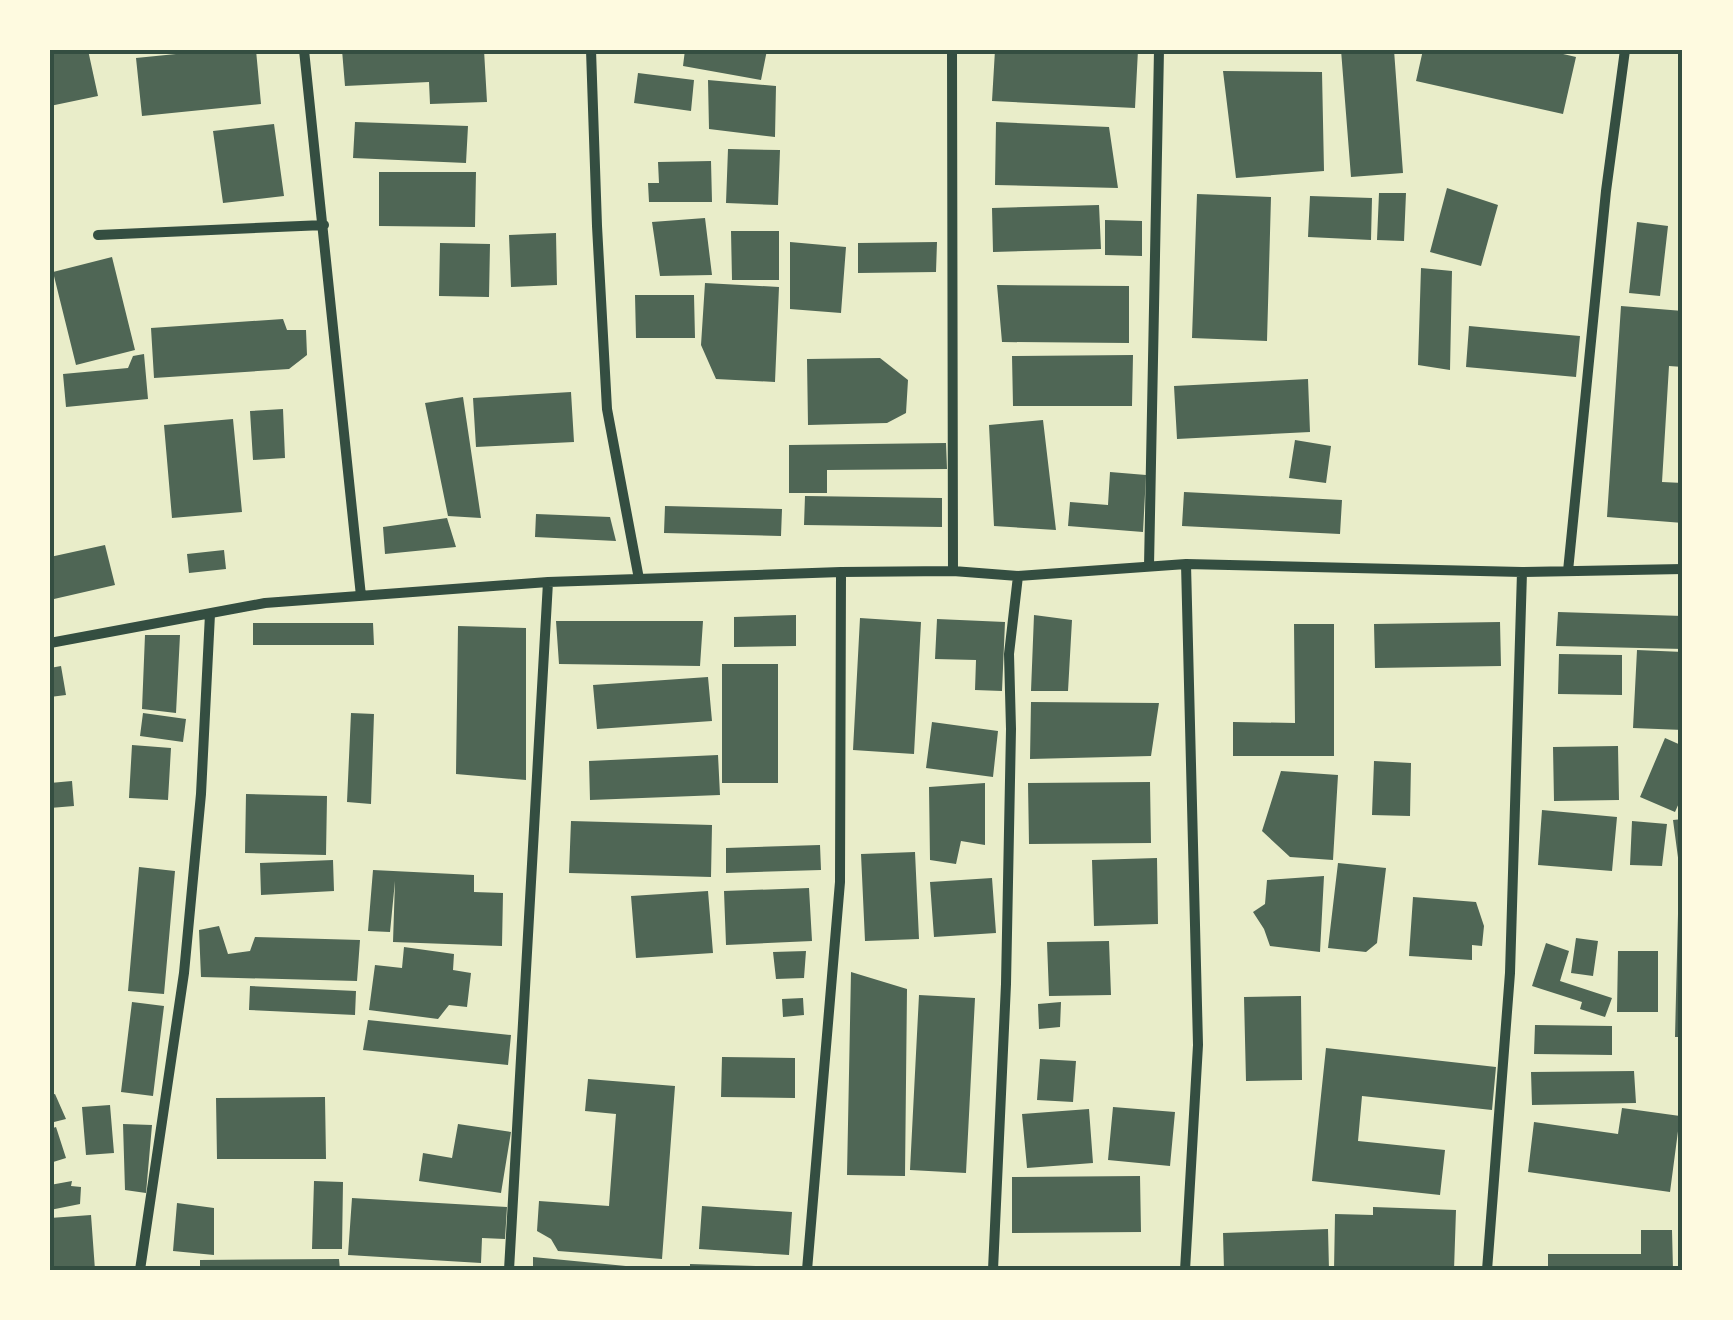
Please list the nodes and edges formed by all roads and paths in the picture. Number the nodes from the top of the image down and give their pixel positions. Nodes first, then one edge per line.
1 (304, 50) edge
2 (591, 50) edge
3 (952, 50) edge
4 (1160, 50) edge
5 (1625, 50) edge
6 (324, 224) junction
7 (98, 235) dead end
8 (1186, 564) junction
9 (1148, 566) junction
10 (1683, 569) edge
11 (953, 571) junction
12 (840, 572) junction
13 (1522, 572) junction
14 (1568, 572) junction
15 (1018, 576) junction
16 (639, 579) junction
17 (548, 582) junction
18 (361, 596) junction
19 (210, 614) junction
20 (50, 643) edge
21 (140, 1270) edge
22 (509, 1270) edge
23 (807, 1270) edge
24 (993, 1270) edge
25 (1185, 1270) edge
26 (1487, 1270) edge

1 - 6 street
2 - 16 street
3 - 11 street
4 - 9 street
5 - 14 street
6 - 7 street
6 - 18 street
8 - 9 street
8 - 13 street
8 - 25 street
9 - 15 street
10 - 14 street
11 - 12 street
11 - 15 street
12 - 16 street
12 - 23 street
13 - 14 street
13 - 26 street
15 - 24 street
16 - 17 street
17 - 18 street
17 - 22 street
18 - 19 street
19 - 20 street
19 - 21 street

